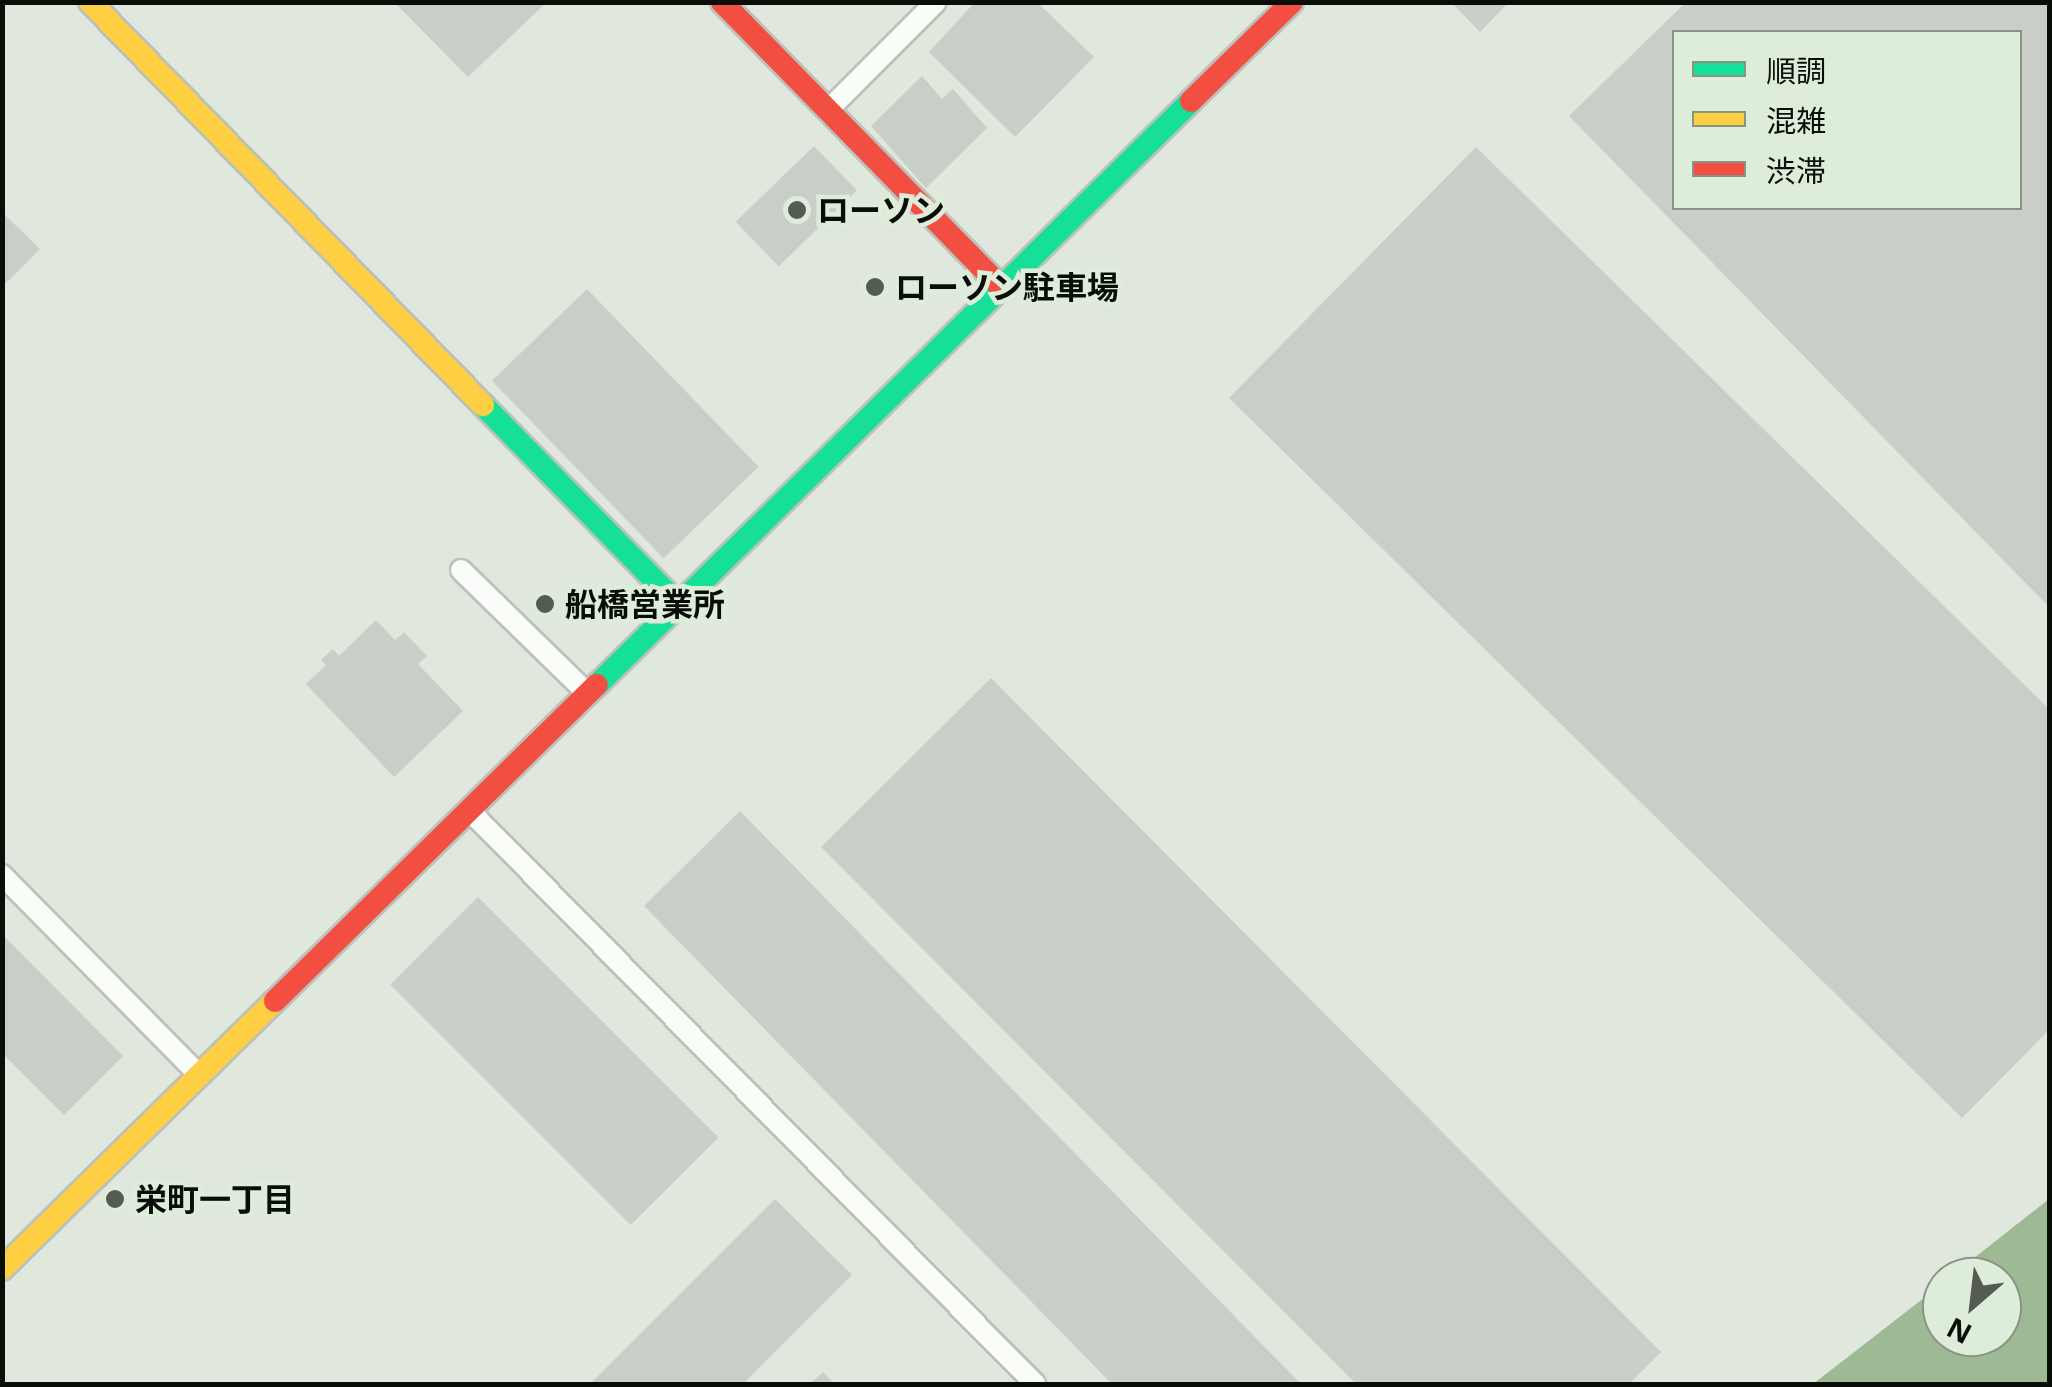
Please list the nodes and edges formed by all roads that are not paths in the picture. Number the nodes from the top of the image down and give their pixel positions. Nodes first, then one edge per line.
1 (90, 2) edge
2 (722, 2) edge
3 (936, 2) edge
4 (1292, 2) edge
5 (828, 111) junction
6 (1002, 288) junction
7 (462, 570) dead end
8 (678, 605) junction
9 (588, 694) junction
10 (468, 810) junction
11 (2, 874) edge
12 (200, 1076) junction
13 (2, 1270) edge
14 (1035, 1384) edge

1 - 8 street
2 - 5 street
3 - 5 lane
4 - 6 street
5 - 6 street
6 - 8 street
7 - 9 lane
8 - 9 street
9 - 10 street
10 - 12 street
10 - 14 lane
11 - 12 lane
12 - 13 street

